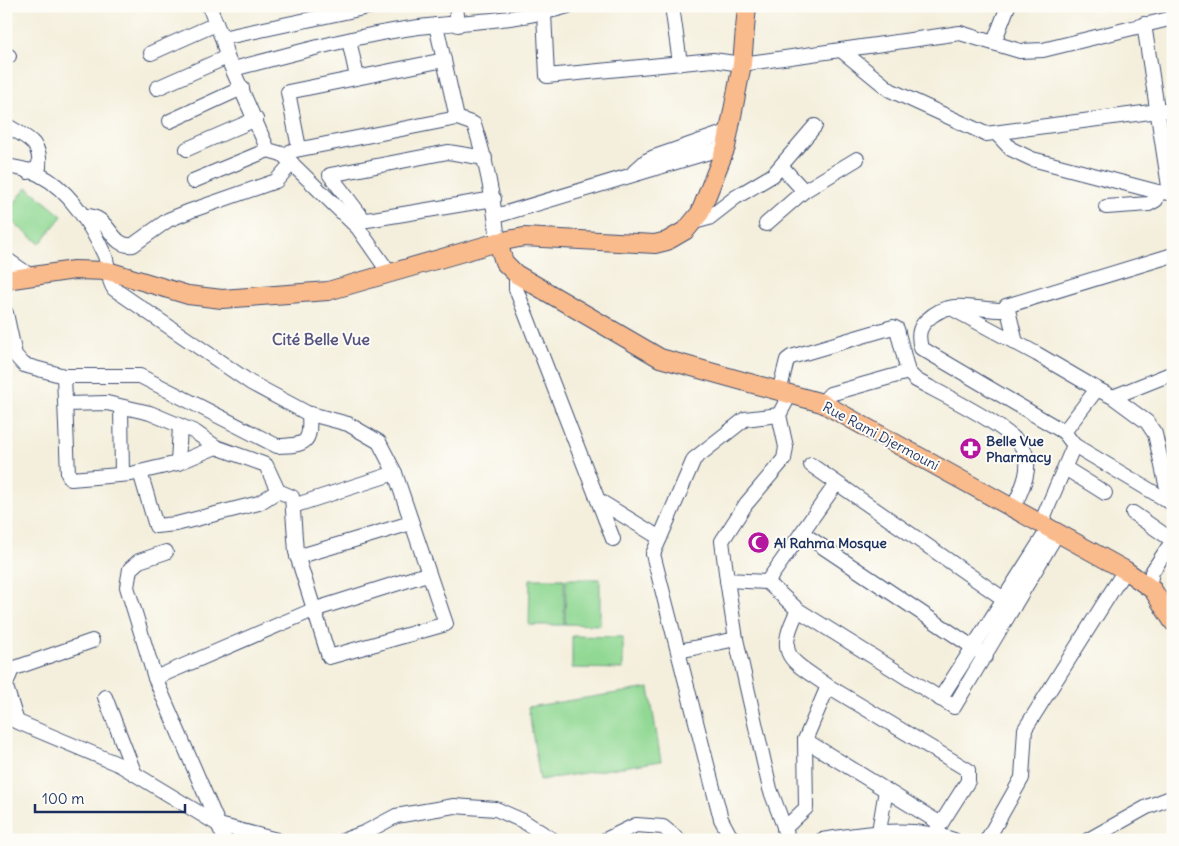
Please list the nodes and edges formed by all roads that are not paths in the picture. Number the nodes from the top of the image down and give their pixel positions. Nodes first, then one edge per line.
1 (209, 6) edge
2 (373, 6) edge
3 (456, 6) edge
4 (568, 6) edge
5 (672, 6) edge
6 (747, 6) edge
7 (1008, 6) edge
8 (330, 10) edge
9 (544, 13) junction
10 (1173, 18) edge
11 (216, 24) junction
12 (458, 24) junction
13 (1144, 24) junction
14 (436, 25) junction
15 (222, 38) junction
16 (349, 40) junction
17 (994, 42) junction
18 (841, 50) junction
19 (151, 53) dead end
20 (444, 60) junction
21 (230, 63) junction
22 (680, 63) junction
23 (742, 64) junction
24 (358, 78) junction
25 (157, 88) dead end
26 (242, 88) junction
27 (1173, 109) edge
28 (1156, 111) junction
29 (456, 118) junction
30 (256, 119) junction
31 (170, 121) dead end
32 (6, 125) edge
33 (815, 126) dead end
34 (997, 134) junction
35 (727, 139) junction
36 (299, 148) junction
37 (187, 149) dead end
38 (268, 150) junction
39 (485, 158) junction
40 (287, 159) junction
41 (857, 159) dead end
42 (6, 166) edge
43 (782, 167) junction
44 (28, 172) junction
45 (193, 181) dead end
46 (804, 191) junction
47 (1167, 193) edge
48 (494, 199) junction
49 (1106, 207) dead end
50 (84, 216) junction
51 (496, 216) junction
52 (358, 221) junction
53 (694, 222) junction
54 (766, 224) dead end
55 (498, 242) junction
56 (1173, 255) edge
57 (6, 258) edge
58 (108, 271) junction
59 (390, 274) junction
60 (516, 274) junction
61 (31, 276) junction
62 (6, 280) edge
63 (948, 306) junction
64 (1008, 310) junction
65 (6, 313) edge
66 (1016, 342) junction
67 (908, 372) junction
68 (1173, 373) edge
69 (64, 376) junction
70 (1097, 389) junction
71 (784, 393) junction
72 (1113, 397) junction
73 (822, 403) junction
74 (66, 404) junction
75 (121, 407) junction
76 (310, 414) junction
77 (780, 415) junction
78 (180, 426) junction
79 (1064, 432) junction
80 (1074, 445) junction
81 (216, 447) junction
82 (178, 463) junction
83 (811, 465) dead end
84 (1065, 468) junction
85 (140, 472) junction
86 (394, 473) junction
87 (122, 474) junction
88 (836, 484) junction
89 (278, 491) junction
90 (1105, 493) dead end
91 (1173, 497) edge
92 (598, 500) junction
93 (1173, 504) edge
94 (293, 506) junction
95 (1014, 507) junction
96 (1133, 513) dead end
97 (411, 523) junction
98 (1049, 527) junction
99 (802, 534) junction
100 (660, 538) junction
101 (613, 539) dead end
102 (1172, 539) edge
103 (166, 552) dead end
104 (297, 557) junction
105 (1125, 570) junction
106 (427, 574) junction
107 (727, 580) junction
108 (767, 582) junction
109 (1149, 587) junction
110 (1009, 603) junction
111 (313, 610) junction
112 (798, 610) junction
113 (1173, 622) edge
114 (736, 639) junction
115 (92, 641) dead end
116 (972, 646) junction
117 (679, 651) junction
118 (986, 656) junction
119 (155, 678) junction
120 (6, 685) edge
121 (828, 686) junction
122 (105, 697) dead end
123 (940, 699) junction
124 (12, 719) edge
125 (805, 740) junction
126 (134, 772) junction
127 (886, 790) junction
128 (1173, 797) edge
129 (219, 825) junction
130 (938, 829) junction
131 (879, 831) junction
132 (786, 835) edge
133 (732, 838) edge
134 (225, 840) edge
135 (277, 840) edge
136 (344, 840) edge
137 (553, 840) edge
138 (605, 840) edge
139 (678, 840) edge
140 (822, 840) edge
141 (954, 840) edge
142 (987, 840) edge
143 (1088, 840) edge

1 - 11 street
2 - 8 street
3 - 12 street
4 - 9 street
5 - 22 street
6 - 23 main road
7 - 17 street
8 - 15 street
9 - 12 street
9 - 22 street
10 - 13 street
11 - 15 street
11 - 19 street
12 - 14 street
13 - 17 street
13 - 28 street
14 - 16 street
14 - 20 street
15 - 21 street
16 - 21 street
16 - 24 street
17 - 18 street
18 - 23 street
18 - 34 street
20 - 24 street
20 - 29 street
21 - 25 street
21 - 26 street
22 - 23 street
23 - 35 main road
24 - 36 street
26 - 30 street
26 - 31 street
27 - 28 street
28 - 34 street
28 - 47 street
29 - 36 street
29 - 39 street
30 - 37 street
30 - 38 street
32 - 44 street
33 - 43 street
34 - 47 street
35 - 51 street
35 - 53 main road
36 - 40 street
38 - 40 street
38 - 45 street
39 - 48 street
39 - 52 street
40 - 50 street
40 - 52 street
41 - 46 street
42 - 44 street
43 - 46 street
43 - 53 street
44 - 50 street
46 - 54 street
47 - 49 street
48 - 51 street
48 - 52 street
50 - 58 street
51 - 55 street
52 - 59 street
53 - 55 main road
55 - 59 main road
55 - 60 main road, Rue Rami Djermouni
56 - 64 street
57 - 61 street
58 - 59 main road
58 - 61 main road
58 - 76 street
60 - 71 main road, Rue Rami Djermouni
60 - 92 street
61 - 62 main road
63 - 64 street
63 - 66 street
63 - 79 street
64 - 66 street
65 - 69 street
66 - 70 street
67 - 71 street
67 - 73 street
67 - 95 street
68 - 72 street
69 - 74 street
69 - 76 street
70 - 72 street
70 - 79 street
71 - 73 main road, Rue Rami Djermouni
71 - 77 street
72 - 91 street
73 - 95 main road, Rue Rami Djermouni
74 - 75 street
74 - 87 street
75 - 78 street
75 - 87 street
76 - 86 street
77 - 100 street
77 - 107 street
78 - 81 street
78 - 82 street
79 - 80 street
80 - 84 street
80 - 93 street
81 - 82 street
81 - 89 street
82 - 85 street
83 - 88 street
84 - 90 street
84 - 98 street
85 - 87 street
85 - 89 street
86 - 94 street
86 - 97 street
88 - 99 street
88 - 110 street
89 - 94 street
92 - 100 street
92 - 101 street
94 - 104 street
95 - 98 main road, Rue Rami Djermouni
96 - 102 street
97 - 104 street
97 - 106 street
98 - 105 main road, Rue Rami Djermouni
98 - 110 street
99 - 108 street
99 - 116 street
100 - 117 street
102 - 109 street
103 - 119 street
104 - 111 street
105 - 109 main road, Rue Rami Djermouni
105 - 142 street
106 - 111 street
106 - 111 street
107 - 108 street
107 - 114 street
108 - 112 street
109 - 113 main road, Rue Rami Djermouni
110 - 116 street
110 - 118 street
111 - 119 street
112 - 121 street
112 - 123 street
114 - 117 street
114 - 132 street
115 - 120 street
116 - 118 street
116 - 123 street
117 - 133 street
118 - 123 street
119 - 129 street
120 - 124 street
121 - 125 street
121 - 130 street
122 - 126 street
124 - 126 street
125 - 127 street
125 - 132 street
126 - 129 street
127 - 130 street
127 - 131 street
128 - 143 street
129 - 134 street
129 - 135 street
130 - 131 street
130 - 141 street
131 - 140 street
136 - 137 street
138 - 139 street

